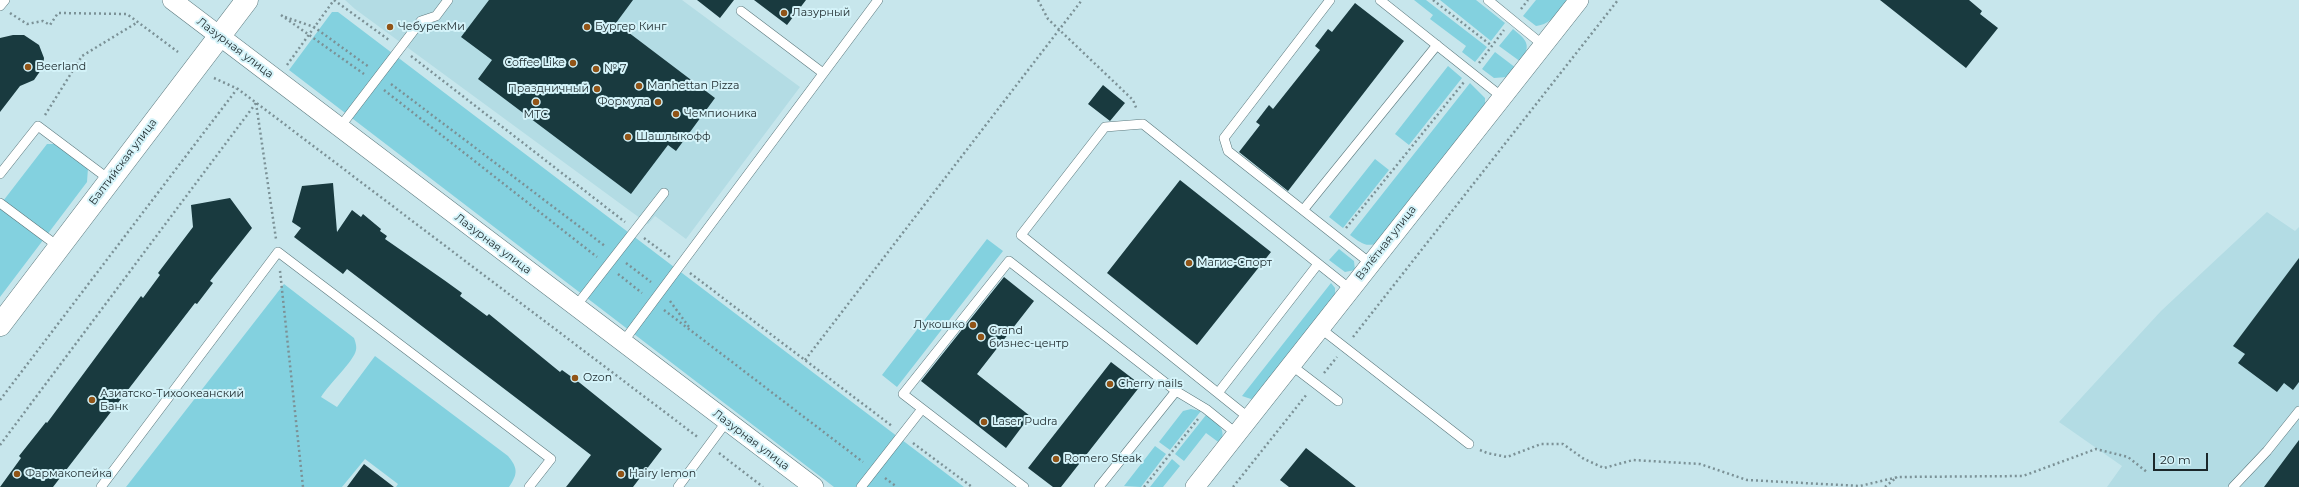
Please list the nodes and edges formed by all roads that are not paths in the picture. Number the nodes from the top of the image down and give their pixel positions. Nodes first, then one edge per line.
1 (5, 0) edge
2 (172, 0) edge
3 (247, 0) edge
4 (448, 0) edge
5 (878, 0) edge
6 (1330, 0) edge
7 (1380, 0) edge
8 (1488, 0) edge
9 (1578, 0) edge
10 (0, 6) edge
11 (741, 11) dead end
12 (219, 36) junction
13 (1437, 45) junction
14 (1543, 45) junction
15 (823, 73) junction
16 (1502, 97) junction
17 (340, 127) junction
18 (0, 174) edge
19 (110, 180) junction
20 (664, 192) dead end
21 (0, 203) edge
22 (1304, 209) junction
23 (59, 248) junction
24 (1370, 263) junction
25 (1318, 264) junction
26 (1350, 289) junction
27 (576, 306) junction
28 (0, 325) edge
29 (1320, 328) junction
30 (623, 342) junction
31 (1291, 364) junction
32 (1176, 391) junction
33 (1218, 393) junction
34 (1338, 401) dead end
35 (922, 409) junction
36 (2299, 411) edge
37 (1250, 418) junction
38 (727, 421) junction
39 (1237, 434) junction
40 (1469, 444) road end
41 (101, 487) edge
42 (529, 487) edge
43 (678, 487) edge
44 (814, 487) edge
45 (861, 487) edge
46 (1024, 487) edge
47 (1099, 487) edge
48 (1195, 487) edge
49 (2233, 487) edge

1 - 10 lane
2 - 12 street, Лазурная улица
3 - 12 main road, Балтийская улица
4 - 17 lane
5 - 15 lane
6 - 22 lane
7 - 13 lane
8 - 14 lane
9 - 14 street, Взлётная улица
11 - 15 lane
12 - 17 street, Лазурная улица
12 - 19 main road, Балтийская улица
13 - 16 lane
13 - 22 lane
14 - 16 street, Взлётная улица
15 - 30 lane
16 - 24 street, Взлётная улица
17 - 27 street, Лазурная улица
18 - 19 lane
19 - 23 main road, Балтийская улица
20 - 27 lane
21 - 23 lane
22 - 24 lane
23 - 28 main road, Балтийская улица
24 - 26 street, Взлётная улица
25 - 26 lane
25 - 33 lane
25 - 33 lane
26 - 29 street, Взлётная улица
27 - 30 street, Лазурная улица
29 - 31 street, Взлётная улица
29 - 40 lane
30 - 38 street, Лазурная улица
31 - 34 lane
31 - 37 street, Взлётная улица
32 - 35 lane
32 - 39 lane
32 - 47 lane
33 - 37 lane
35 - 45 lane
35 - 46 lane
36 - 49 lane
37 - 39 street, Взлётная улица
38 - 43 lane
38 - 44 street, Лазурная улица
39 - 48 street, Взлётная улица
41 - 42 lane

